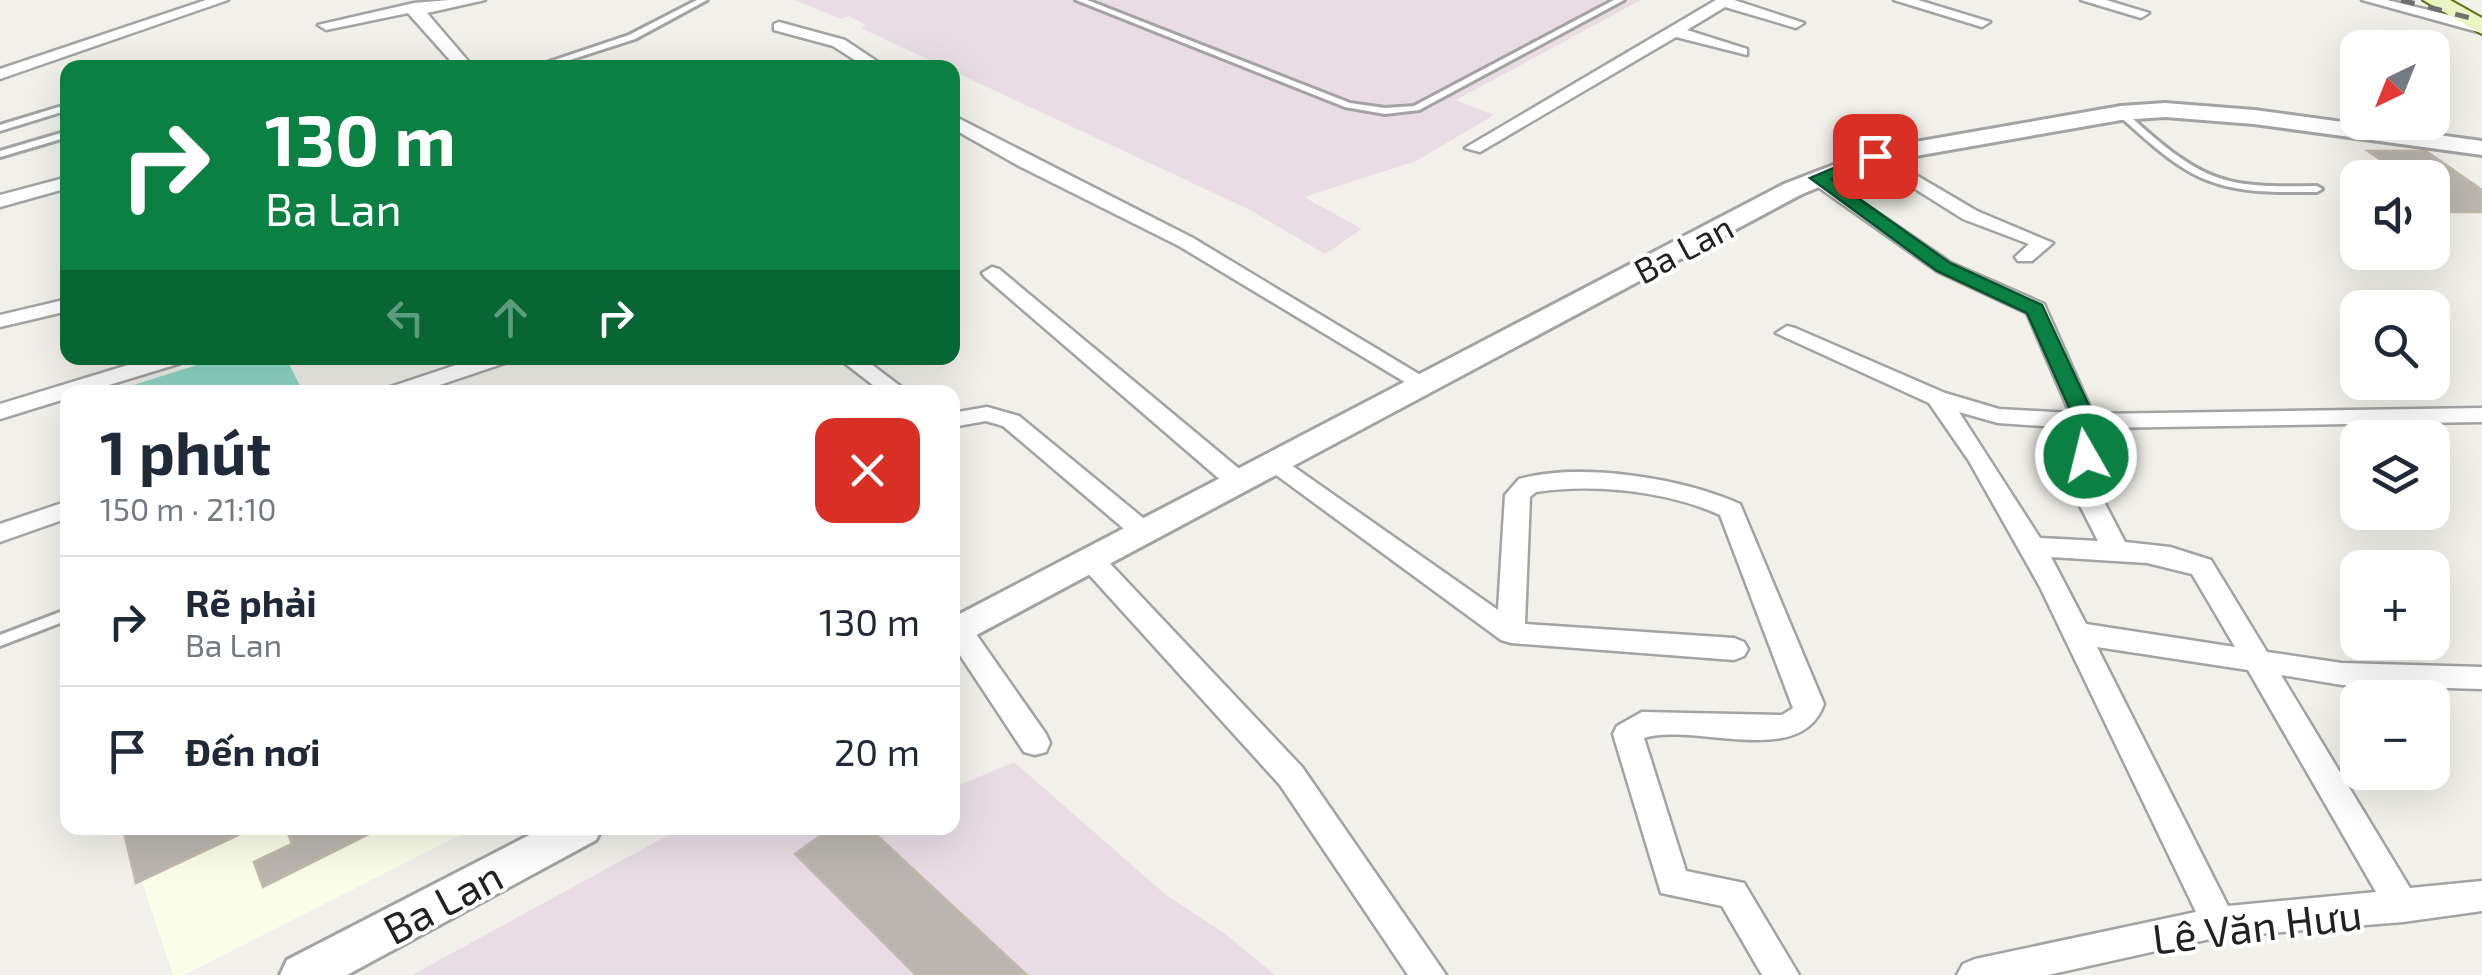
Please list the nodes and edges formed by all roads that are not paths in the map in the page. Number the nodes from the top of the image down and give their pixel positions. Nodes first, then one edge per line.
1 (220, 0) edge
2 (478, 0) edge
3 (703, 0) edge
4 (1080, 0) edge
5 (1620, 0) edge
6 (1901, 0) edge
7 (2088, 0) edge
8 (2369, 0) edge
9 (1726, 1) edge
10 (2441, 4) edge
11 (415, 6) edge
12 (2141, 14) dead end
13 (2482, 17) edge
14 (1982, 22) dead end
15 (1796, 23) dead end
16 (326, 25) dead end
17 (779, 27) dead end
18 (2482, 28) edge
19 (1674, 31) junction
20 (1742, 52) dead end
21 (458, 60) edge
22 (560, 60) edge
23 (867, 60) edge
24 (0, 74) edge
25 (60, 110) edge
26 (2121, 112) junction
27 (960, 125) edge
28 (0, 128) edge
29 (60, 136) edge
30 (1474, 148) dead end
31 (2482, 148) edge
32 (0, 154) edge
33 (1875, 156) junction
34 (1818, 178) junction
35 (60, 184) edge
36 (2317, 189) dead end
37 (0, 201) edge
38 (2025, 258) dead end
39 (992, 273) dead end
40 (60, 307) edge
41 (0, 321) edge
42 (1787, 333) dead end
43 (151, 365) edge
44 (477, 365) edge
45 (858, 365) edge
46 (86, 385) edge
47 (418, 385) edge
48 (886, 385) edge
49 (1426, 385) junction
50 (60, 393) edge
51 (1937, 398) junction
52 (0, 412) edge
53 (2482, 416) edge
54 (960, 419) edge
55 (2086, 421) junction
56 (1277, 462) junction
57 (1240, 483) junction
58 (60, 513) edge
59 (0, 533) edge
60 (1145, 534) junction
61 (2034, 547) junction
62 (2116, 550) junction
63 (1093, 562) junction
64 (60, 617) edge
65 (960, 631) edge
66 (1511, 633) junction
67 (2075, 633) junction
68 (960, 639) edge
69 (0, 641) edge
70 (1734, 649) dead end
71 (2255, 659) junction
72 (2482, 678) edge
73 (1035, 744) dead end
74 (568, 835) edge
75 (2482, 896) edge
76 (2403, 906) junction
77 (2219, 922) junction
78 (321, 971) edge
79 (1428, 975) edge
80 (1781, 975) edge
81 (1975, 975) edge

1 - 24 street
2 - 11 street
3 - 22 lane
4 - 5 lane
6 - 14 street
7 - 12 street
8 - 18 street
9 - 15 street
9 - 19 street
10 - 13 street
10 - 18 main road
11 - 16 street
11 - 21 street
17 - 23 street
19 - 20 street
19 - 30 street
25 - 28 lane
26 - 31 street, Ba Lan
26 - 33 street, Ba Lan
26 - 36 lane
27 - 49 street
29 - 32 lane
33 - 34 street, Ba Lan
33 - 38 street
34 - 49 street, Ba Lan
34 - 55 street
35 - 37 street
39 - 57 street
40 - 41 street
42 - 51 street
43 - 46 street
44 - 47 street
45 - 48 street
49 - 56 street, Ba Lan
50 - 52 street
51 - 55 street
51 - 61 street
53 - 55 street
54 - 60 street
55 - 62 street
56 - 57 street, Ba Lan
56 - 66 street
57 - 60 street, Ba Lan
58 - 59 street
60 - 63 street, Ba Lan
61 - 62 street
61 - 67 street
62 - 71 street
63 - 65 street, Ba Lan
63 - 79 street
64 - 69 lane
66 - 70 street
66 - 80 street
67 - 71 street
67 - 77 street
68 - 73 street
71 - 72 street
71 - 76 street
74 - 78 street, Ba Lan
75 - 76 street, Lê Văn Hưu
76 - 77 street, Lê Văn Hưu
77 - 81 street, Lê Văn Hưu

